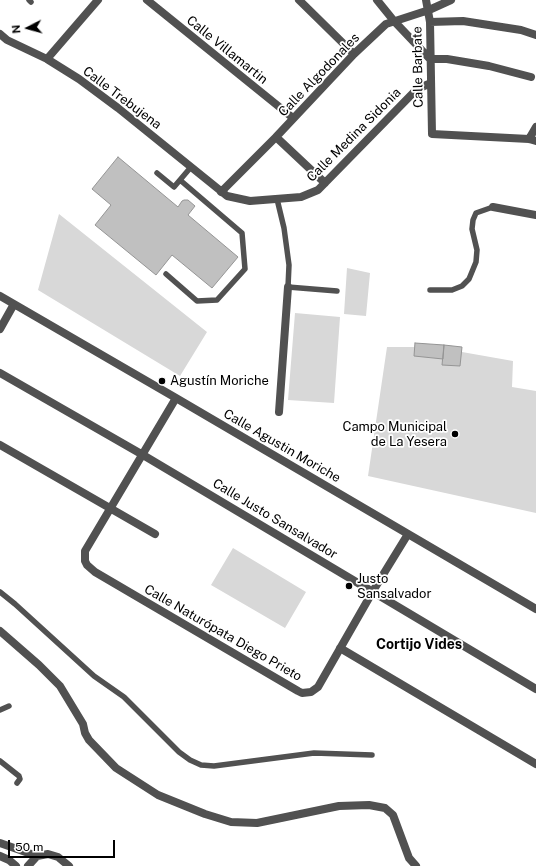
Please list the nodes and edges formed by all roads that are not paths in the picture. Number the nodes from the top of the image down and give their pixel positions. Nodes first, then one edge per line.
1 (98, 0) edge
2 (147, 0) edge
3 (299, 0) edge
4 (377, 0) edge
5 (426, 0) edge
6 (451, 0) edge
7 (429, 10) junction
8 (394, 22) junction
9 (430, 22) junction
10 (0, 34) edge
11 (536, 35) edge
12 (354, 54) junction
13 (47, 59) junction
14 (430, 59) junction
15 (531, 77) dead end
16 (431, 83) junction
17 (292, 118) junction
18 (536, 126) edge
19 (276, 137) junction
20 (532, 140) edge
21 (191, 168) junction
22 (157, 173) dead end
23 (180, 180) junction
24 (325, 183) junction
25 (221, 192) junction
26 (277, 199) junction
27 (493, 207) joint
28 (536, 215) edge
29 (166, 274) dead end
30 (288, 287) junction
31 (430, 290) dead end
32 (337, 291) dead end
33 (0, 296) edge
34 (14, 304) junction
35 (0, 329) edge
36 (0, 373) edge
37 (176, 398) junction
38 (279, 412) dead end
39 (0, 445) edge
40 (143, 455) junction
41 (110, 509) junction
42 (155, 534) dead end
43 (408, 534) junction
44 (0, 592) edge
45 (373, 592) junction
46 (536, 609) edge
47 (0, 631) edge
48 (340, 648) junction
49 (536, 689) edge
50 (9, 706) dead end
51 (0, 710) edge
52 (372, 755) dead end
53 (0, 761) edge
54 (536, 764) edge
55 (18, 783) dead end
56 (0, 843) edge
57 (0, 856) edge
58 (37, 856) junction
59 (414, 865) edge
60 (16, 866) edge
61 (28, 866) edge
62 (69, 866) edge

1 - 13 street
2 - 17 street, Calle Villamartin
3 - 12 street
4 - 8 street
5 - 7 street, Calle Barbate
6 - 7 street, Calle Algodonales
7 - 8 street, Calle Algodonales
7 - 9 street, Calle Barbate
8 - 12 street, Calle Algodonales
8 - 14 street
9 - 11 street
9 - 14 street, Calle Barbate
10 - 13 street, Calle Trebujena
12 - 17 street, Calle Algodonales
13 - 21 street, Calle Trebujena
14 - 15 street
14 - 16 street, Calle Barbate
16 - 20 street, Calle Barbate
16 - 24 street, Calle Medina Sidonia
17 - 19 street, Calle Algodonales
18 - 20 street
19 - 24 street
19 - 25 street, Calle Algodonales
21 - 23 lane
21 - 25 street, Calle Trebujena
22 - 23 lane
23 - 29 lane
24 - 26 street, Calle Medina Sidonia
25 - 26 street, Calle Medina Sidonia
26 - 30 lane
27 - 28 street
27 - 31 lane
30 - 32 lane
30 - 38 street
33 - 34 street, Calle Agustin Moriche
34 - 35 street
34 - 37 street, Calle Agustin Moriche
36 - 40 street, Calle Justo Sansalvador
37 - 40 street
37 - 43 street, Calle Agustin Moriche
39 - 41 street
40 - 41 street
40 - 45 street, Calle Justo Sansalvador
41 - 42 street
41 - 48 street, Calle Naturópata Diego Prieto
43 - 45 street
43 - 46 street, Calle Agustin Moriche
44 - 52 lane
45 - 48 street
45 - 49 street, Calle Justo Sansalvador
47 - 59 street
48 - 54 street
50 - 51 lane
53 - 55 lane
56 - 58 street
57 - 60 street
58 - 61 street
58 - 62 street

